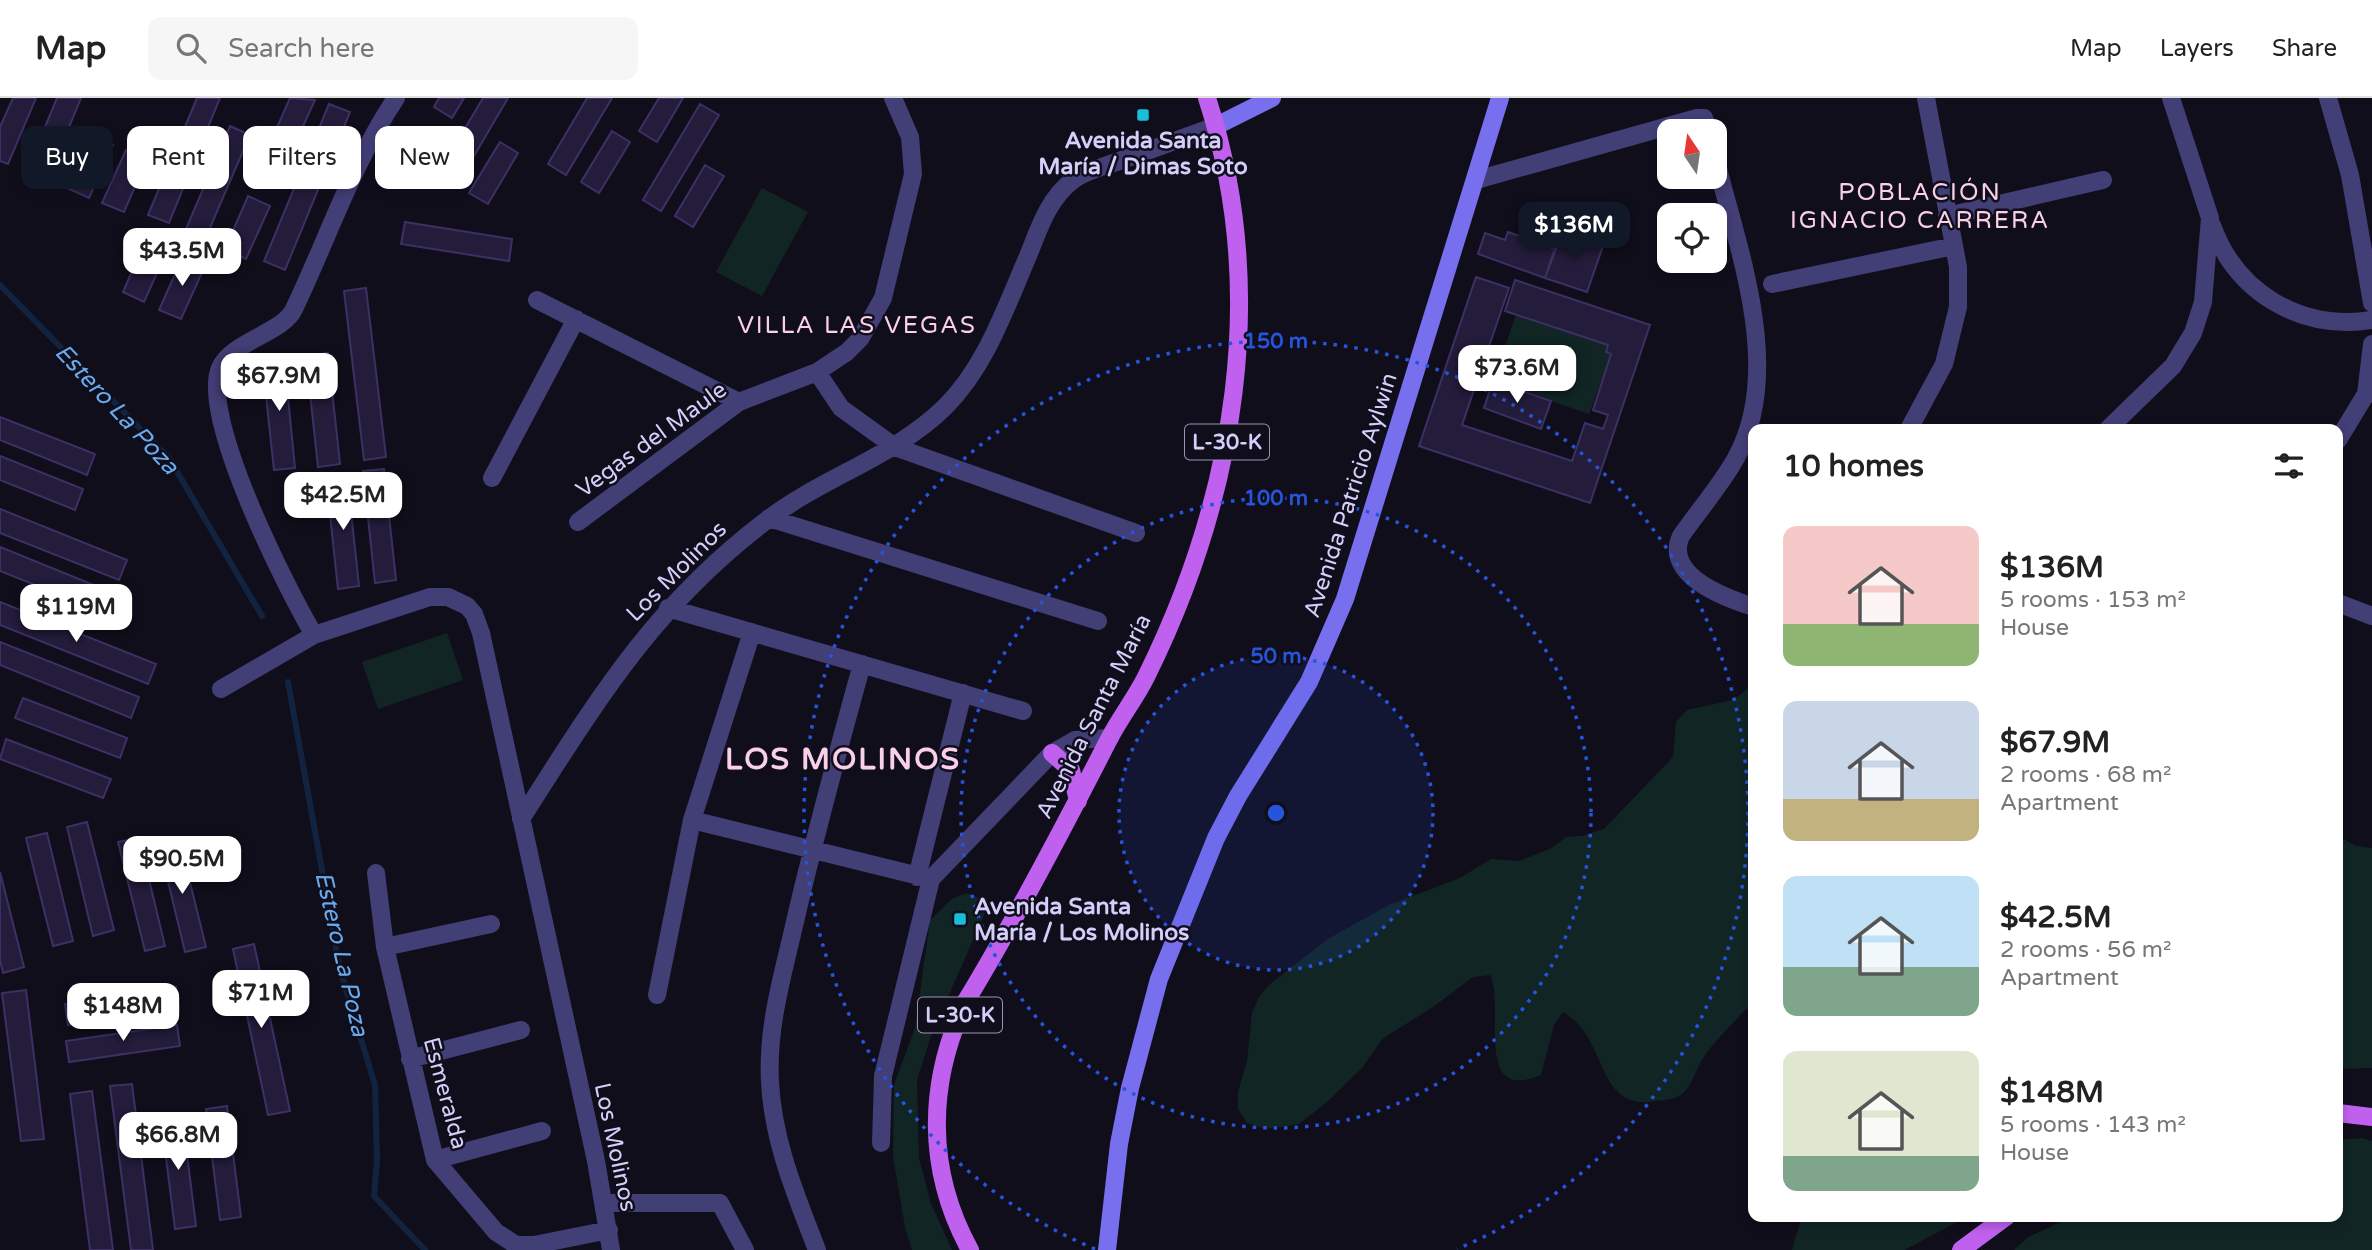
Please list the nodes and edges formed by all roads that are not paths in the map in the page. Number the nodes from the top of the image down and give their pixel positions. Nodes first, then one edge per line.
1 (396, 98) edge
2 (893, 98) edge
3 (1207, 98) edge
4 (1272, 98) edge
5 (1500, 98) edge
6 (1926, 98) edge
7 (2171, 98) edge
8 (2328, 98) edge
9 (1216, 126) junction
10 (1657, 129) edge
11 (1476, 180) junction
12 (2103, 180) dead end
13 (1723, 189) edge
14 (1947, 216) junction
15 (2210, 218) junction
16 (1954, 246) junction
17 (1772, 284) dead end
18 (537, 300) dead end
19 (2372, 303) edge
20 (576, 319) junction
21 (2372, 320) edge
22 (2372, 344) edge
23 (817, 372) junction
24 (739, 402) junction
25 (1748, 424) edge
26 (1912, 424) edge
27 (2113, 424) edge
28 (1748, 425) edge
29 (2343, 432) edge
30 (895, 447) junction
31 (492, 478) dead end
32 (769, 518) junction
33 (578, 522) dead end
34 (1136, 533) dead end
35 (1748, 605) edge
36 (2343, 605) edge
37 (668, 608) junction
38 (2372, 616) edge
39 (1098, 621) dead end
40 (752, 632) junction
41 (314, 635) junction
42 (862, 664) junction
43 (221, 689) dead end
44 (963, 693) junction
45 (1023, 710) dead end
46 (1110, 738) junction
47 (1052, 753) junction
48 (1078, 801) junction
49 (521, 819) junction
50 (692, 820) junction
51 (811, 852) junction
52 (376, 873) dead end
53 (924, 878) junction
54 (491, 924) dead end
55 (385, 947) junction
56 (657, 995) dead end
57 (522, 1030) dead end
58 (410, 1059) junction
59 (2343, 1113) edge
60 (2372, 1116) edge
61 (542, 1131) dead end
62 (881, 1143) dead end
63 (435, 1160) junction
64 (604, 1203) junction
65 (1999, 1222) edge
66 (608, 1230) junction
67 (611, 1250) edge
68 (745, 1250) edge
69 (817, 1250) edge
70 (970, 1250) edge
71 (1107, 1250) edge
72 (1961, 1250) edge

1 - 41 street
2 - 23 street, Vegas del Maule
3 - 9 main road, Avenida Santa María / L-30-K
4 - 9 street
5 - 11 street, Avenida Patricio Aylwin
6 - 14 street
7 - 15 street
8 - 19 street
9 - 30 street, Los Molinos
9 - 46 main road, Avenida Santa María / L-30-K
10 - 11 street
11 - 71 street, Avenida Patricio Aylwin
12 - 14 street
13 - 25 street
14 - 16 street
15 - 21 street
15 - 27 street
16 - 17 street
16 - 26 street
18 - 20 street
20 - 24 street
20 - 31 street
22 - 29 street
23 - 24 street, Vegas del Maule
23 - 30 street
24 - 33 street, Vegas del Maule
28 - 35 street
30 - 32 street, Los Molinos
30 - 34 street
32 - 37 street, Los Molinos
32 - 39 street
36 - 38 street
37 - 40 street
37 - 49 street, Los Molinos
40 - 42 street
40 - 50 street
41 - 43 street
41 - 49 street
42 - 44 street
42 - 51 street
44 - 45 street
44 - 53 street
46 - 47 street
46 - 48 main road, Avenida Santa María / L-30-K
47 - 48 main road
47 - 53 street
48 - 70 main road, Avenida Santa María / L-30-K
49 - 64 street, Los Molinos
50 - 51 street
50 - 56 street
51 - 53 street
51 - 69 street
52 - 55 street, Esmeralda
53 - 62 street
54 - 55 street
55 - 58 street, Esmeralda
57 - 58 street
58 - 63 street, Esmeralda
59 - 60 main road
61 - 63 street
63 - 66 street, Esmeralda
64 - 66 street, Los Molinos
64 - 68 street
65 - 72 main road
66 - 67 street, Los Molinos

